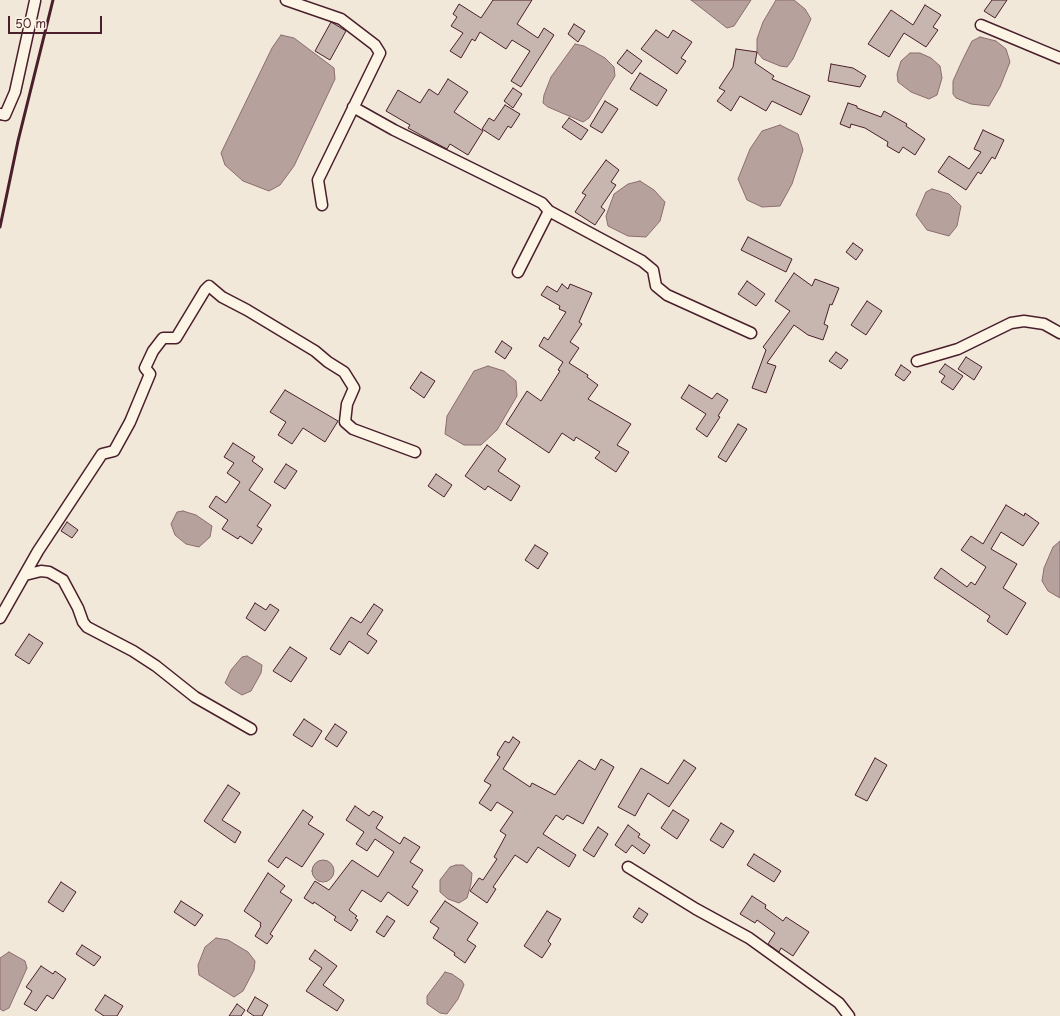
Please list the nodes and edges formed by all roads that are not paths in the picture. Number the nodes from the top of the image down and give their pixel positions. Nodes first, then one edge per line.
1 (286, 0) edge
2 (35, 2) dead end
3 (981, 25) dead end
4 (1060, 58) edge
5 (353, 107) junction
6 (0, 114) edge
7 (322, 205) dead end
8 (549, 211) junction
9 (518, 272) dead end
10 (751, 333) dead end
11 (1060, 333) edge
12 (917, 361) dead end
13 (415, 452) dead end
14 (25, 575) junction
15 (0, 618) edge
16 (252, 729) dead end
17 (628, 867) dead end
18 (849, 1016) edge

1 - 5 street
2 - 6 street
3 - 4 street
5 - 7 street
5 - 8 street
8 - 9 street
8 - 10 street
11 - 12 street
13 - 14 street
14 - 15 street
14 - 16 street
17 - 18 street

